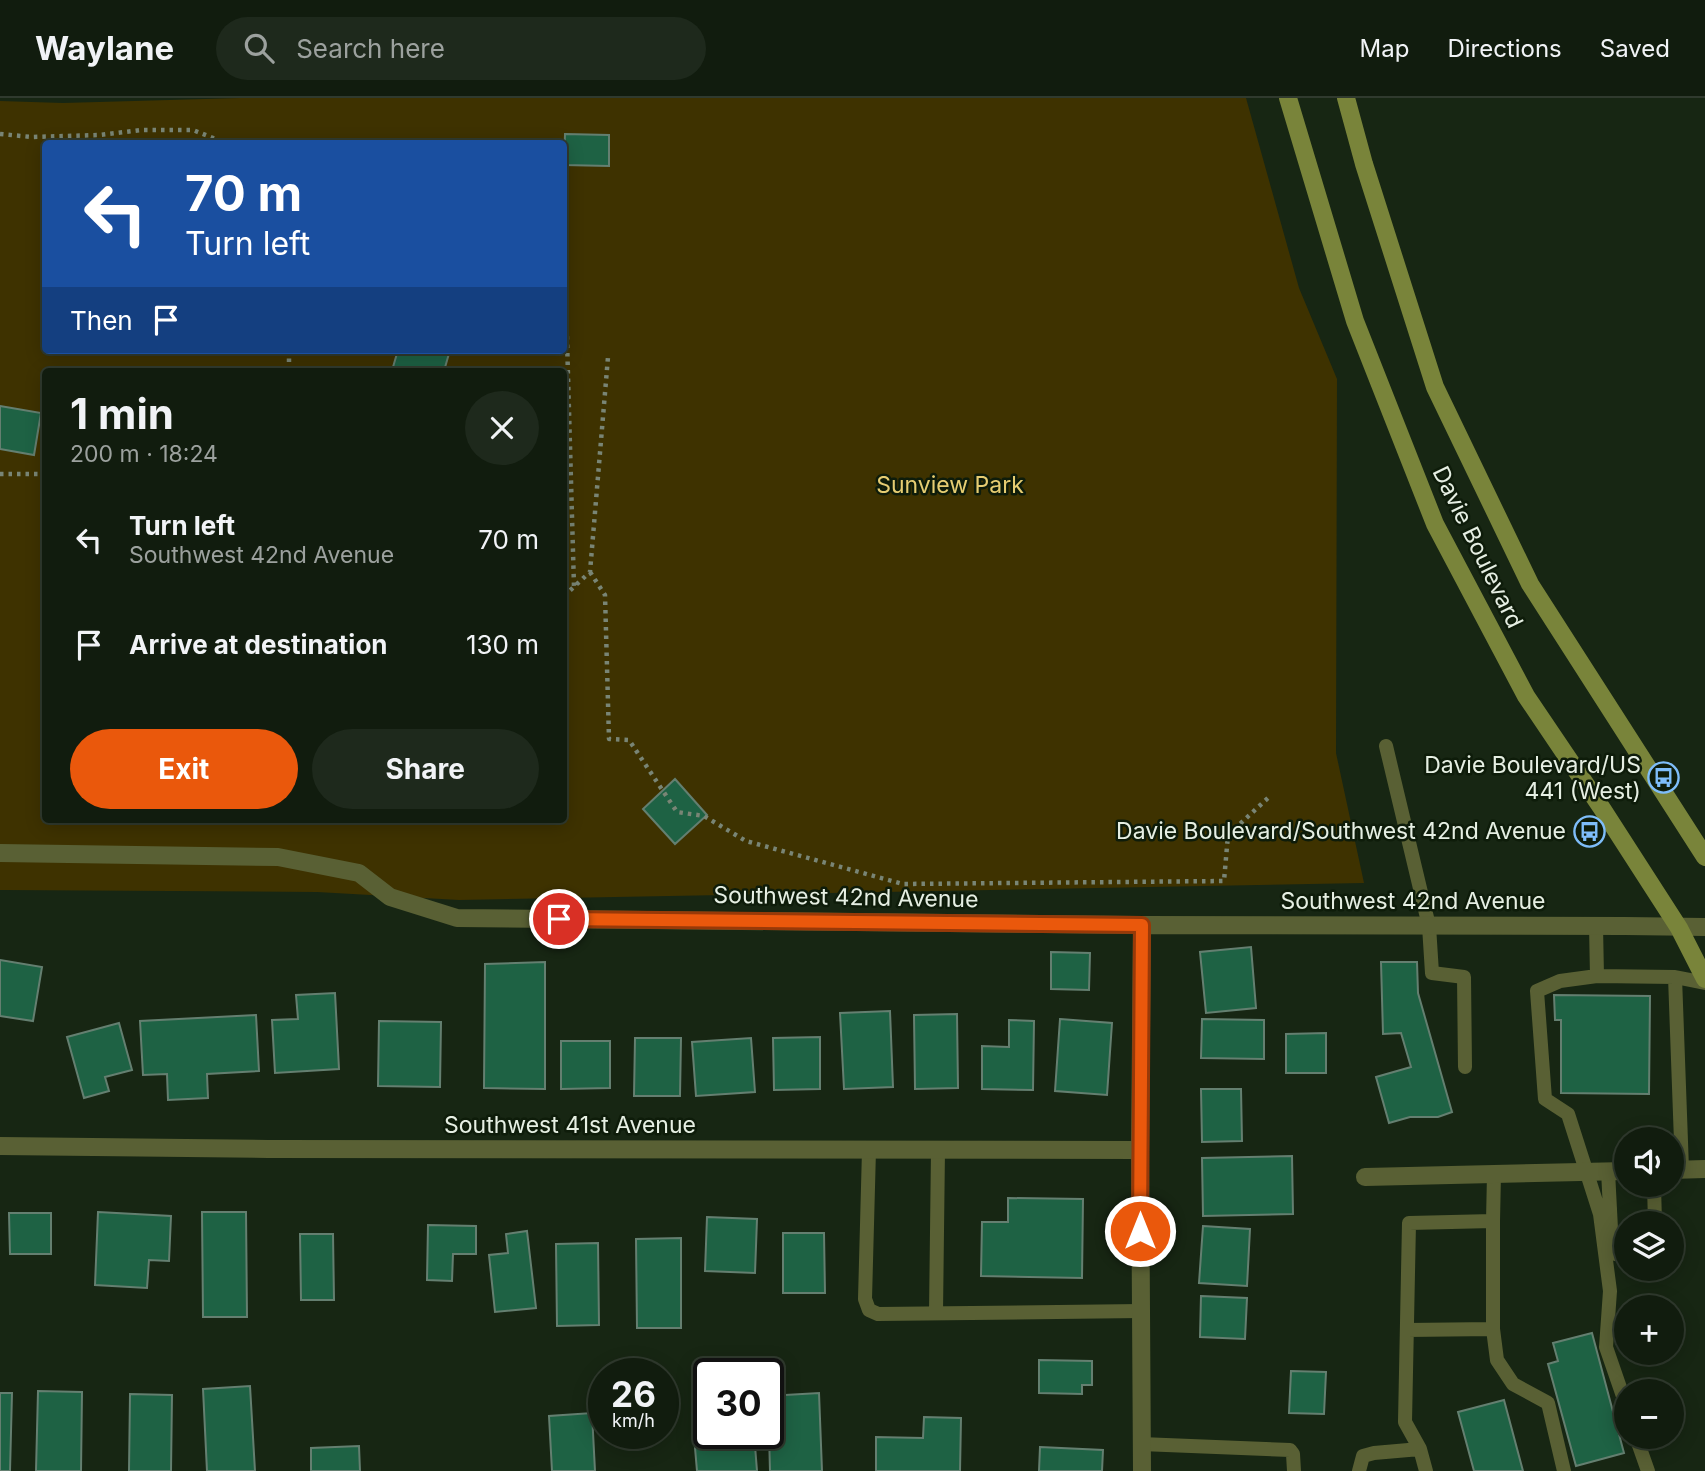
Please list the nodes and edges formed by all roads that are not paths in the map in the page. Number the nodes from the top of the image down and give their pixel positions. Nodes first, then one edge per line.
1 (1288, 98) edge
2 (1346, 98) edge
3 (1387, 746) dead end
4 (0, 853) edge
5 (1705, 857) edge
6 (1142, 925) junction
7 (1429, 926) junction
8 (1596, 926) junction
9 (1679, 928) junction
10 (1705, 928) edge
11 (1597, 976) junction
12 (1675, 977) junction
13 (1705, 981) edge
14 (1465, 1067) dead end
15 (1677, 1127) edge
16 (0, 1146) edge
17 (869, 1150) junction
18 (938, 1150) junction
19 (1140, 1150) junction
20 (1684, 1169) edge
21 (1705, 1169) edge
22 (1614, 1171) edge
23 (1588, 1172) junction
24 (1494, 1174) junction
25 (1365, 1177) dead end
26 (1614, 1217) edge
27 (1493, 1221) junction
28 (1614, 1251) edge
29 (1141, 1311) junction
30 (936, 1312) junction
31 (1493, 1329) junction
32 (1407, 1330) junction
33 (1617, 1379) edge
34 (1142, 1444) junction
35 (1420, 1449) junction
36 (1640, 1449) edge
37 (1142, 1471) edge
38 (1294, 1471) edge
39 (1359, 1471) edge
40 (1426, 1471) edge
41 (1564, 1471) edge
42 (1648, 1471) edge

1 - 9 main road, Davie Boulevard
2 - 5 main road, Davie Boulevard
3 - 7 lane
4 - 6 street, Southwest 42nd Avenue
6 - 7 street, Southwest 42nd Avenue
6 - 19 street
7 - 8 street, Southwest 42nd Avenue
7 - 14 lane
8 - 9 street, Southwest 42nd Avenue
8 - 11 lane
9 - 10 street, Southwest 42nd Avenue
9 - 13 main road, Davie Boulevard
11 - 12 lane
11 - 23 lane
12 - 13 lane
12 - 15 lane
16 - 17 street, Southwest 41st Avenue
17 - 18 street, Southwest 41st Avenue
17 - 30 lane
18 - 19 street, Southwest 41st Avenue
18 - 30 lane
19 - 29 street
20 - 21 street
22 - 23 street
23 - 24 street
23 - 33 lane
24 - 25 street
24 - 27 lane
26 - 28 lane
27 - 31 lane
27 - 32 lane
29 - 30 lane
29 - 34 street
31 - 32 lane
31 - 41 lane
32 - 35 lane
34 - 37 street
34 - 38 lane
35 - 39 lane
35 - 40 lane
36 - 42 lane

